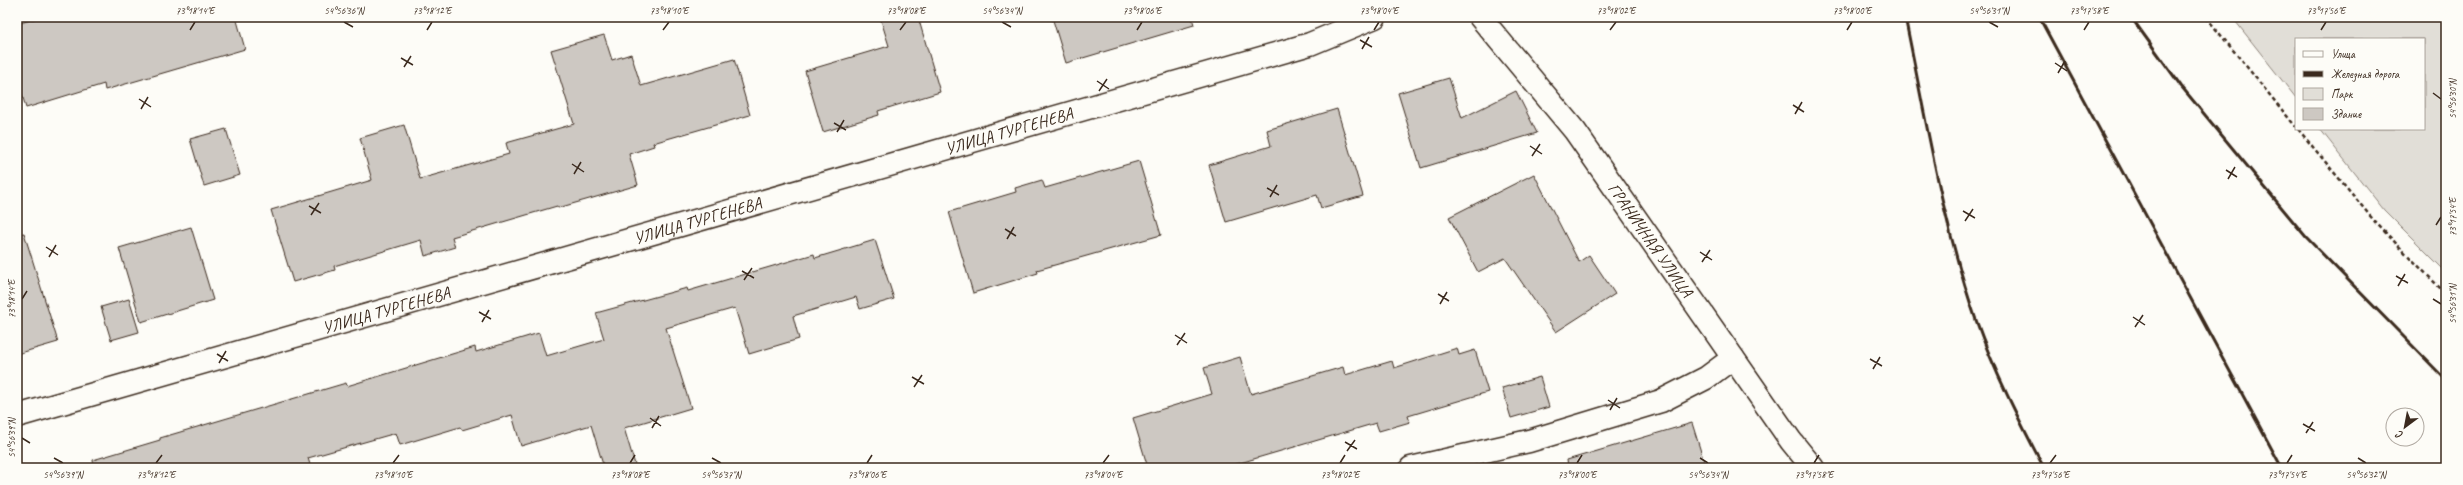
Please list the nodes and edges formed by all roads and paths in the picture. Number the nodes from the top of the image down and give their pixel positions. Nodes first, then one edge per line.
1 (1375, 17) edge
2 (1480, 17) edge
3 (2206, 17) edge
4 (2295, 126) edge
5 (2299, 130) edge
6 (2446, 294) edge
7 (1733, 358) junction
8 (17, 416) edge
9 (1411, 468) edge
10 (1813, 468) edge

1 - 8 street, УЛИЦА ТУРГЕНЕВА
2 - 7 street, ГРАНИЧНАЯ УЛИЦА
3 - 4 path
5 - 6 path
7 - 9 street
7 - 10 street, ГРАНИЧНАЯ УЛИЦА

